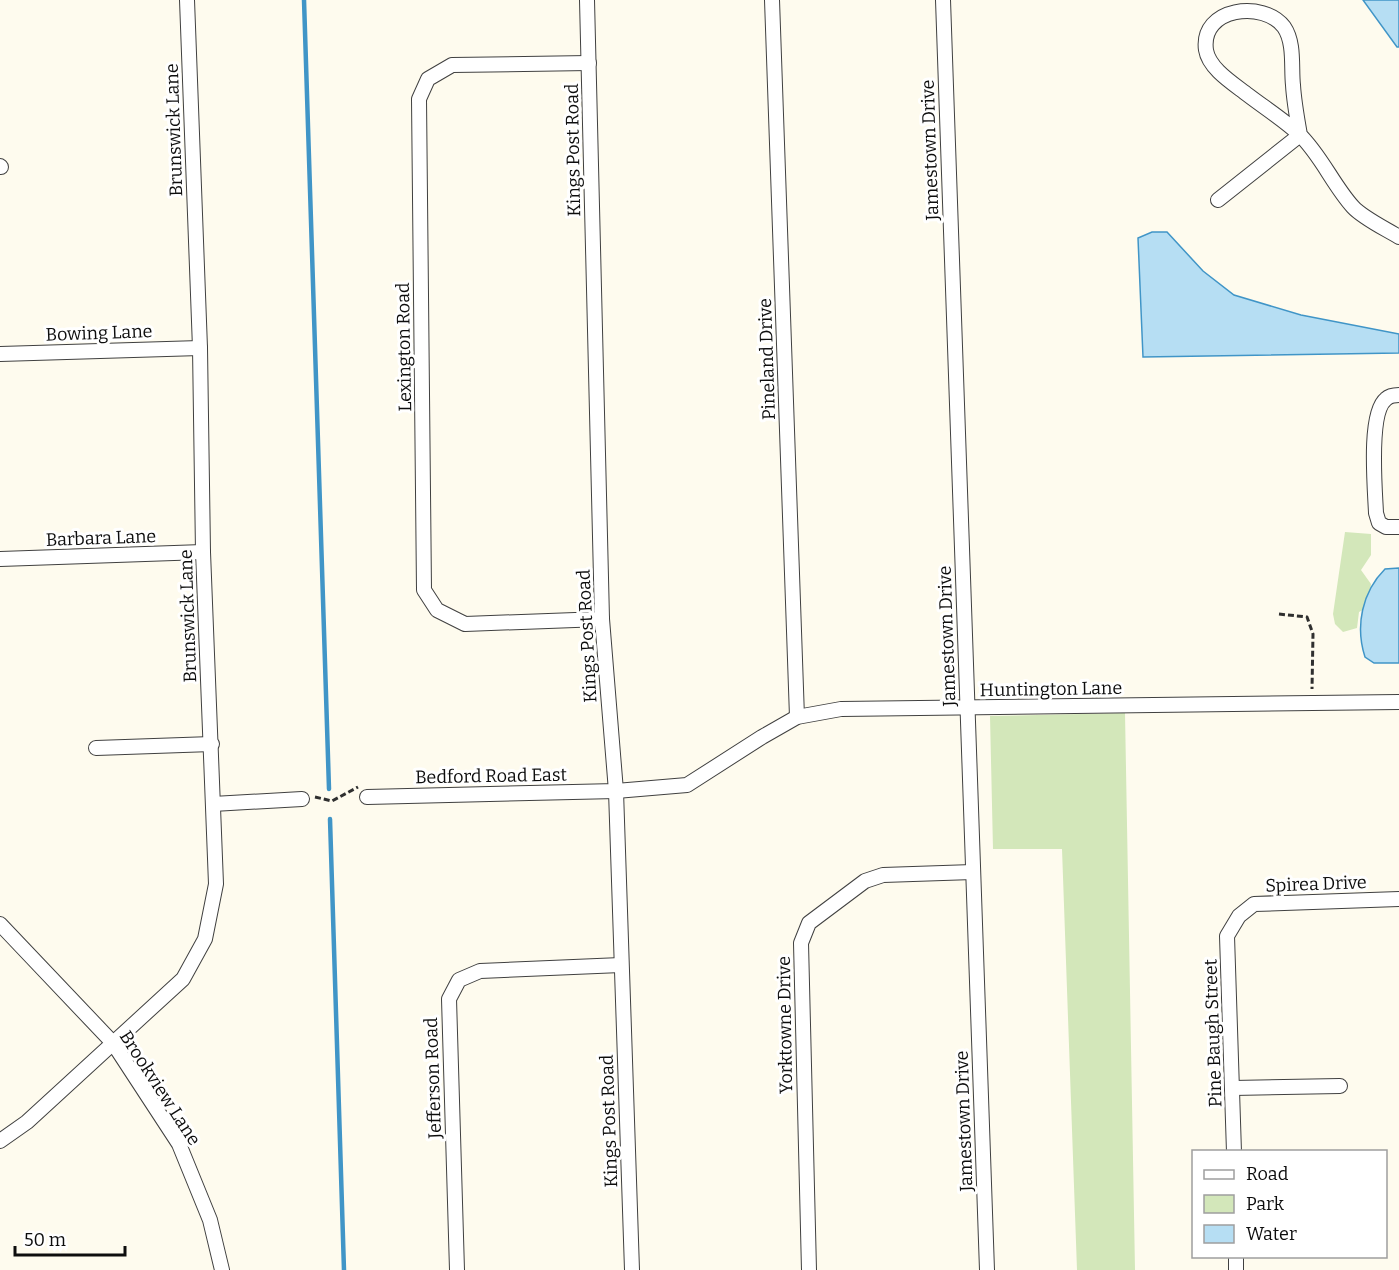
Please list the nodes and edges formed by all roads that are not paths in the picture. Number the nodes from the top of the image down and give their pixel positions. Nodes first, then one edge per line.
1 (187, 0) edge
2 (587, 0) edge
3 (772, 0) edge
4 (943, 0) edge
5 (589, 63) junction
6 (1300, 135) junction
7 (1218, 200) dead end
8 (1399, 237) edge
9 (200, 348) junction
10 (0, 354) edge
11 (1399, 395) edge
12 (1399, 527) edge
13 (203, 552) junction
14 (0, 559) edge
15 (602, 619) junction
16 (1399, 702) edge
17 (968, 708) junction
18 (797, 717) junction
19 (212, 744) junction
20 (96, 748) dead end
21 (616, 791) junction
22 (367, 797) dead end
23 (302, 799) dead end
24 (213, 804) junction
25 (973, 872) junction
26 (1399, 899) edge
27 (1239, 916) joint
28 (0, 924) edge
29 (621, 965) junction
30 (113, 1043) junction
31 (1340, 1086) dead end
32 (1233, 1088) junction
33 (0, 1141) edge
34 (1234, 1150) edge
35 (222, 1270) edge
36 (457, 1270) edge
37 (632, 1270) edge
38 (809, 1270) edge
39 (987, 1270) edge

1 - 9 street, Brunswick Lane
2 - 5 street, Kings Post Road
3 - 18 street, Pineland Drive
4 - 17 street, Jamestown Drive
5 - 15 street, Kings Post Road
5 - 15 street, Lexington Road
6 - 6 street
6 - 7 street
6 - 8 street
9 - 10 street, Bowing Lane
9 - 13 street, Brunswick Lane
11 - 12 street
13 - 14 street, Barbara Lane
13 - 19 street, Brunswick Lane
15 - 21 street, Kings Post Road
16 - 17 street, Huntington Lane
17 - 18 street, Huntington Lane
17 - 25 street, Jamestown Drive
18 - 21 street, Huntington Lane
19 - 20 street
19 - 24 street, Brunswick Lane
21 - 22 street, Bedford Road East
21 - 29 street, Kings Post Road
23 - 24 street
24 - 30 street, Brunswick Lane
25 - 38 street, Yorktowne Drive
25 - 39 street, Jamestown Drive
26 - 27 street, Spirea Drive
27 - 32 street, Pine Baugh Street
28 - 30 street, Brookview Lane
29 - 36 street, Jefferson Road
29 - 37 street, Kings Post Road
30 - 33 street, Brunswick Lane
30 - 35 street, Brookview Lane
31 - 32 street
32 - 34 street, Pine Baugh Street

